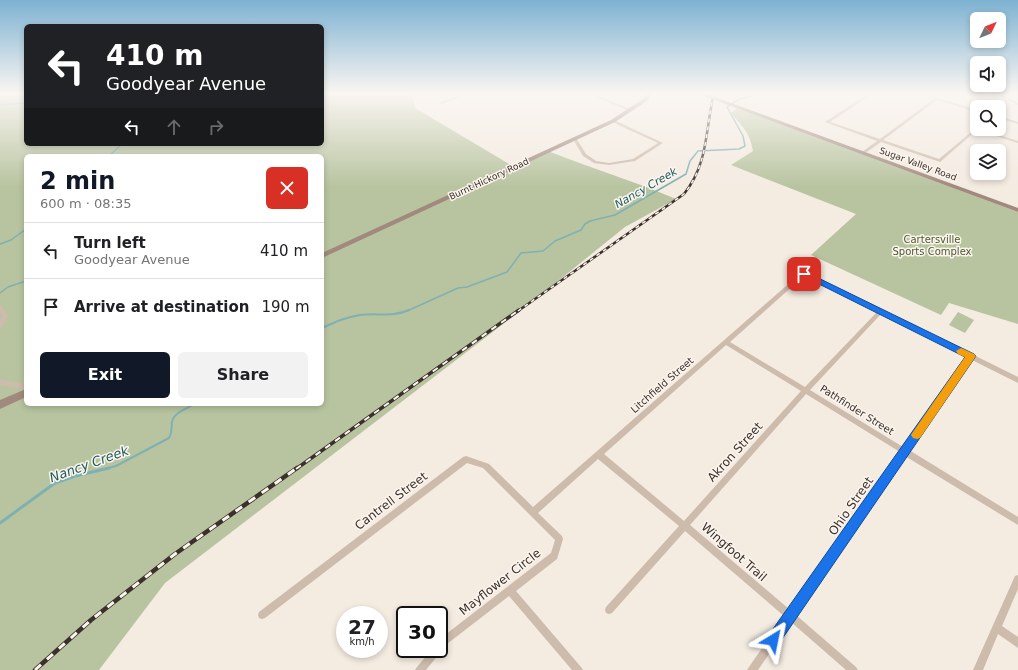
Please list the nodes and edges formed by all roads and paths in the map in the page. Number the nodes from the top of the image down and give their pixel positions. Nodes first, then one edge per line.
1 (606, 124) edge
2 (620, 124) edge
3 (785, 124) edge
4 (833, 124) edge
5 (902, 124) edge
6 (576, 139) junction
7 (880, 141) junction
8 (1018, 142) edge
9 (863, 153) junction
10 (1018, 210) edge
11 (324, 255) edge
12 (0, 307) edge
13 (881, 311) junction
14 (0, 326) edge
15 (726, 342) junction
16 (971, 356) junction
17 (1018, 380) edge
18 (0, 382) edge
19 (806, 390) junction
20 (24, 391) edge
21 (24, 393) edge
22 (0, 405) edge
23 (905, 451) junction
24 (598, 454) junction
25 (533, 512) junction
26 (1018, 521) edge
27 (685, 526) junction
28 (1018, 579) edge
29 (510, 591) junction
30 (609, 610) dead end
31 (262, 615) dead end
32 (789, 616) junction
33 (997, 628) junction
34 (448, 638) edge
35 (1018, 643) edge
36 (430, 658) edge
37 (754, 667) edge
38 (420, 670) edge
39 (578, 670) edge
40 (853, 670) edge
41 (978, 670) edge

1 - 6 main road, Burnt Hickory Road
2 - 6 street
3 - 9 main road, Sugar Valley Road
4 - 7 street
5 - 7 street
6 - 11 main road, Burnt Hickory Road
7 - 8 street
7 - 9 street
9 - 10 main road, Sugar Valley Road
12 - 14 street
13 - 15 street, Litchfield Street
13 - 16 street
13 - 19 street, Akron Street
15 - 19 street, Pathfinder Street
15 - 24 street, Litchfield Street
16 - 17 street
16 - 23 street, Ohio Street
18 - 20 street
19 - 23 street, Pathfinder Street
19 - 27 street, Akron Street
21 - 22 main road
23 - 26 street, Pathfinder Street
23 - 32 street, Ohio Street
24 - 25 street, Litchfield Street
24 - 27 street, Wingfoot Trail
25 - 29 street, Mayflower Circle
25 - 31 street, Cantrell Street
27 - 30 street, Akron Street
27 - 32 street, Wingfoot Trail
28 - 33 street
29 - 34 street, Mayflower Circle
29 - 39 street
32 - 37 street, Ohio Street
32 - 40 street, Wingfoot Trail
33 - 35 street
33 - 41 street
36 - 38 street, Mayflower Circle

